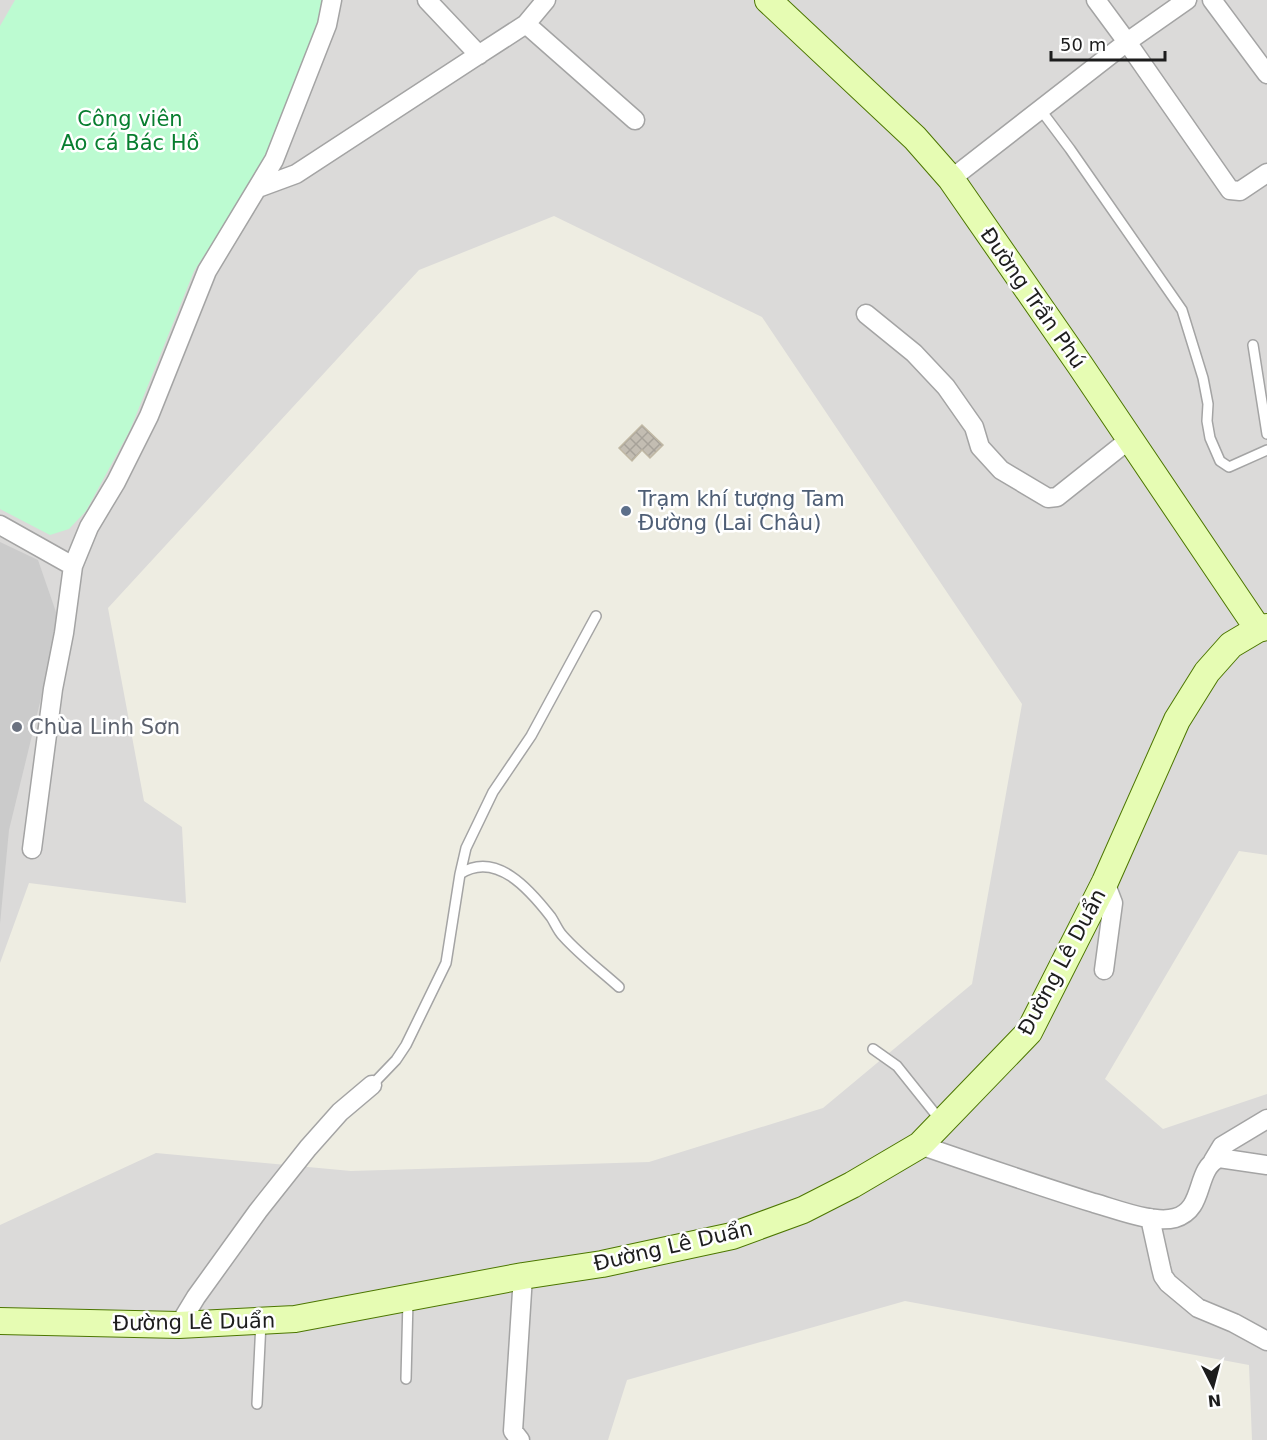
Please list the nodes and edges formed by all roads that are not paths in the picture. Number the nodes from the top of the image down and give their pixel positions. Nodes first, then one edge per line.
1 (332, 0) edge
2 (427, 0) edge
3 (546, 0) edge
4 (768, 0) edge
5 (1096, 0) edge
6 (1187, 0) edge
7 (1212, 0) edge
8 (526, 24) junction
9 (1127, 42) junction
10 (479, 55) junction
11 (1267, 74) edge
12 (1040, 110) junction
13 (635, 120) dead end
14 (1267, 173) edge
15 (951, 179) junction
16 (258, 188) junction
17 (866, 314) dead end
18 (1253, 345) dead end
19 (1267, 434) edge
20 (1130, 439) junction
21 (1267, 450) edge
22 (0, 525) edge
23 (73, 566) junction
24 (596, 616) dead end
25 (1263, 628) edge
26 (32, 849) dead end
27 (460, 874) junction
28 (1105, 882) junction
29 (1104, 970) dead end
30 (619, 987) dead end
31 (873, 1049) dead end
32 (372, 1085) joint
33 (1267, 1119) edge
34 (941, 1121) junction
35 (920, 1145) junction
36 (1213, 1161) junction
37 (1267, 1165) edge
38 (1150, 1218) junction
39 (523, 1276) junction
40 (408, 1298) junction
41 (0, 1322) edge
42 (261, 1322) junction
43 (179, 1325) junction
44 (1267, 1341) edge
45 (406, 1379) dead end
46 (257, 1404) dead end
47 (520, 1440) edge

1 - 16 street
2 - 10 street
3 - 8 street
4 - 15 main road, Đường Trần Phú
5 - 9 street
6 - 9 street
7 - 11 street
8 - 10 street
8 - 13 street
9 - 12 street
9 - 14 street
10 - 16 street
12 - 15 street
12 - 21 lane
15 - 20 main road, Đường Trần Phú
16 - 23 street
17 - 20 street
18 - 19 lane
20 - 25 main road, Đường Trần Phú
22 - 23 street
23 - 26 street
24 - 27 lane
25 - 28 main road, Đường Lê Duẩn
27 - 30 lane
27 - 32 lane
28 - 29 street
28 - 34 main road, Đường Lê Duẩn
31 - 34 lane
32 - 43 street
33 - 36 street
34 - 35 main road, Đường Lê Duẩn
35 - 38 street
35 - 39 main road, Đường Lê Duẩn
36 - 37 street
36 - 38 street
38 - 44 street
39 - 40 main road, Đường Lê Duẩn
39 - 47 street
40 - 42 main road, Đường Lê Duẩn
40 - 45 lane
41 - 43 main road, Đường Lê Duẩn
42 - 43 main road, Đường Lê Duẩn
42 - 46 lane

